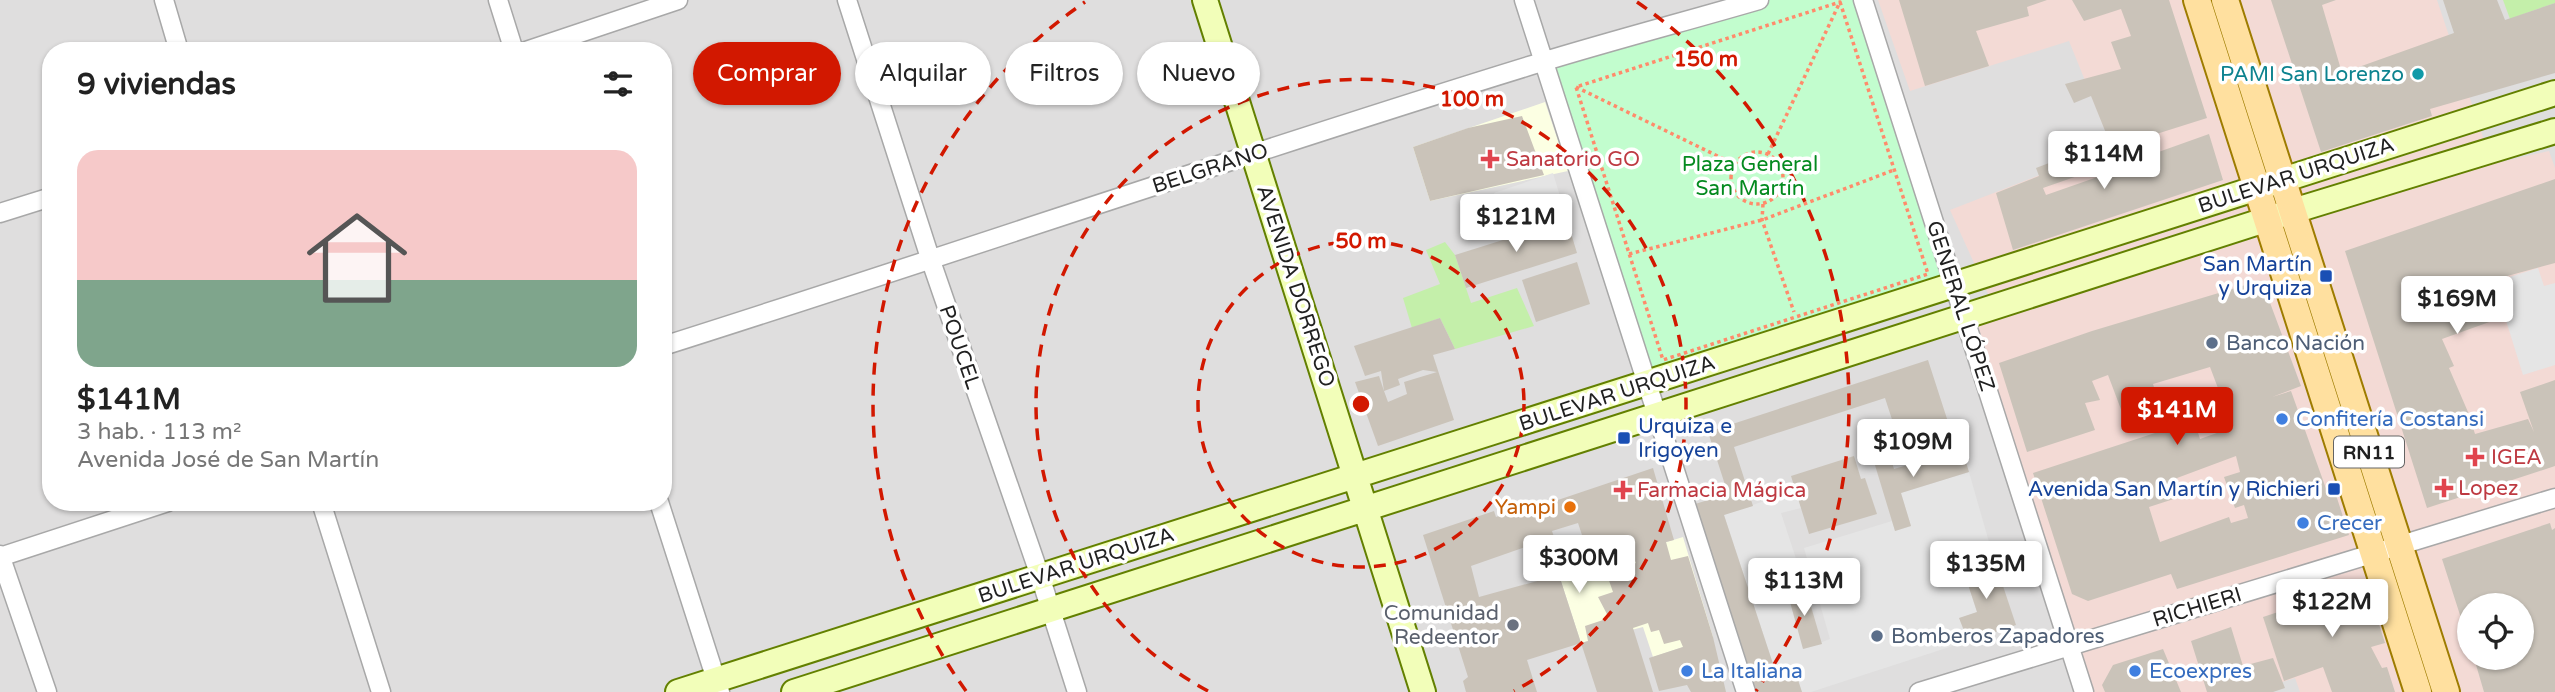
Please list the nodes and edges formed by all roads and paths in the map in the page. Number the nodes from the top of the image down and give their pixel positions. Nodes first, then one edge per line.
1 (164, 0) edge
2 (498, 0) edge
3 (678, 0) edge
4 (847, 0) edge
5 (1205, 0) edge
6 (1524, 0) edge
7 (1759, 0) edge
8 (1863, 0) edge
9 (2197, 0) edge
10 (2225, 0) edge
11 (1841, 1) edge
12 (176, 42) edge
13 (511, 42) edge
14 (553, 42) edge
15 (1544, 62) junction
16 (1576, 87) junction
17 (2555, 93) edge
18 (2555, 131) edge
19 (1253, 153) junction
20 (1768, 154) junction
21 (1734, 164) junction
22 (1894, 170) junction
23 (2282, 179) junction
24 (2257, 187) junction
25 (42, 200) edge
26 (1763, 204) junction
27 (2292, 211) junction
28 (0, 213) edge
29 (2267, 219) junction
30 (1762, 220) junction
31 (1629, 254) junction
32 (931, 261) junction
33 (1954, 285) junction
34 (1964, 316) junction
35 (1798, 325) junction
36 (672, 343) edge
37 (1646, 383) junction
38 (1657, 415) junction
39 (1356, 476) junction
40 (2555, 498) edge
41 (1366, 508) junction
42 (140, 511) edge
43 (324, 511) edge
44 (662, 511) edge
45 (2386, 550) junction
46 (0, 556) edge
47 (1040, 576) junction
48 (1051, 610) junction
49 (2069, 646) junction
50 (718, 686) edge
51 (47, 692) edge
52 (382, 692) edge
53 (678, 692) edge
54 (794, 692) edge
55 (1077, 692) edge
56 (1423, 692) edge
57 (1745, 692) edge
58 (1919, 692) edge
59 (2084, 692) edge
60 (2418, 692) edge
61 (2446, 692) edge

1 - 12 street
2 - 13 street
3 - 14 street
4 - 32 street, POUCEL
5 - 19 main road, AVENIDA DORREGO
6 - 15 street
7 - 15 street, BELGRANO
8 - 33 street, GENERAL LÓPEZ
9 - 24 main road, RN11
10 - 23 main road, RN11
11 - 16 path
11 - 20 path
11 - 22 path
15 - 19 street, BELGRANO
15 - 37 street
16 - 21 path
16 - 31 path
17 - 23 main road, BULEVAR URQUIZA
18 - 27 main road, BULEVAR URQUIZA
19 - 32 street, BELGRANO
19 - 39 main road, AVENIDA DORREGO
20 - 21 path
20 - 26 path
21 - 26 path
22 - 30 path
22 - 35 path
23 - 24 main road, BULEVAR URQUIZA
23 - 27 main road, RN11
24 - 29 main road, RN11
24 - 33 main road, BULEVAR URQUIZA
25 - 28 street
26 - 30 path
27 - 29 main road, BULEVAR URQUIZA
27 - 45 main road, RN11
29 - 34 main road, BULEVAR URQUIZA
29 - 45 main road, RN11
30 - 31 path
30 - 35 path
31 - 35 path
32 - 36 street, BELGRANO
32 - 47 street, POUCEL
33 - 34 street, GENERAL LÓPEZ
33 - 35 main road, BULEVAR URQUIZA
34 - 38 main road, BULEVAR URQUIZA
34 - 49 street, GENERAL LÓPEZ
35 - 37 main road, BULEVAR URQUIZA
37 - 38 street
37 - 39 main road, BULEVAR URQUIZA
38 - 41 main road, BULEVAR URQUIZA
38 - 57 street
39 - 41 main road, AVENIDA DORREGO
39 - 47 main road, BULEVAR URQUIZA
40 - 45 street, RICHIERI
41 - 48 main road, BULEVAR URQUIZA
41 - 56 main road, AVENIDA DORREGO
42 - 46 street
43 - 52 street
44 - 50 street
45 - 49 street, RICHIERI
45 - 60 main road, RN11
45 - 61 main road, RN11
46 - 51 street
47 - 48 street, POUCEL
47 - 50 main road, BULEVAR URQUIZA
48 - 54 main road, BULEVAR URQUIZA
48 - 55 street, POUCEL
49 - 58 street, RICHIERI
49 - 59 street, GENERAL LÓPEZ
50 - 53 main road, BULEVAR URQUIZA

